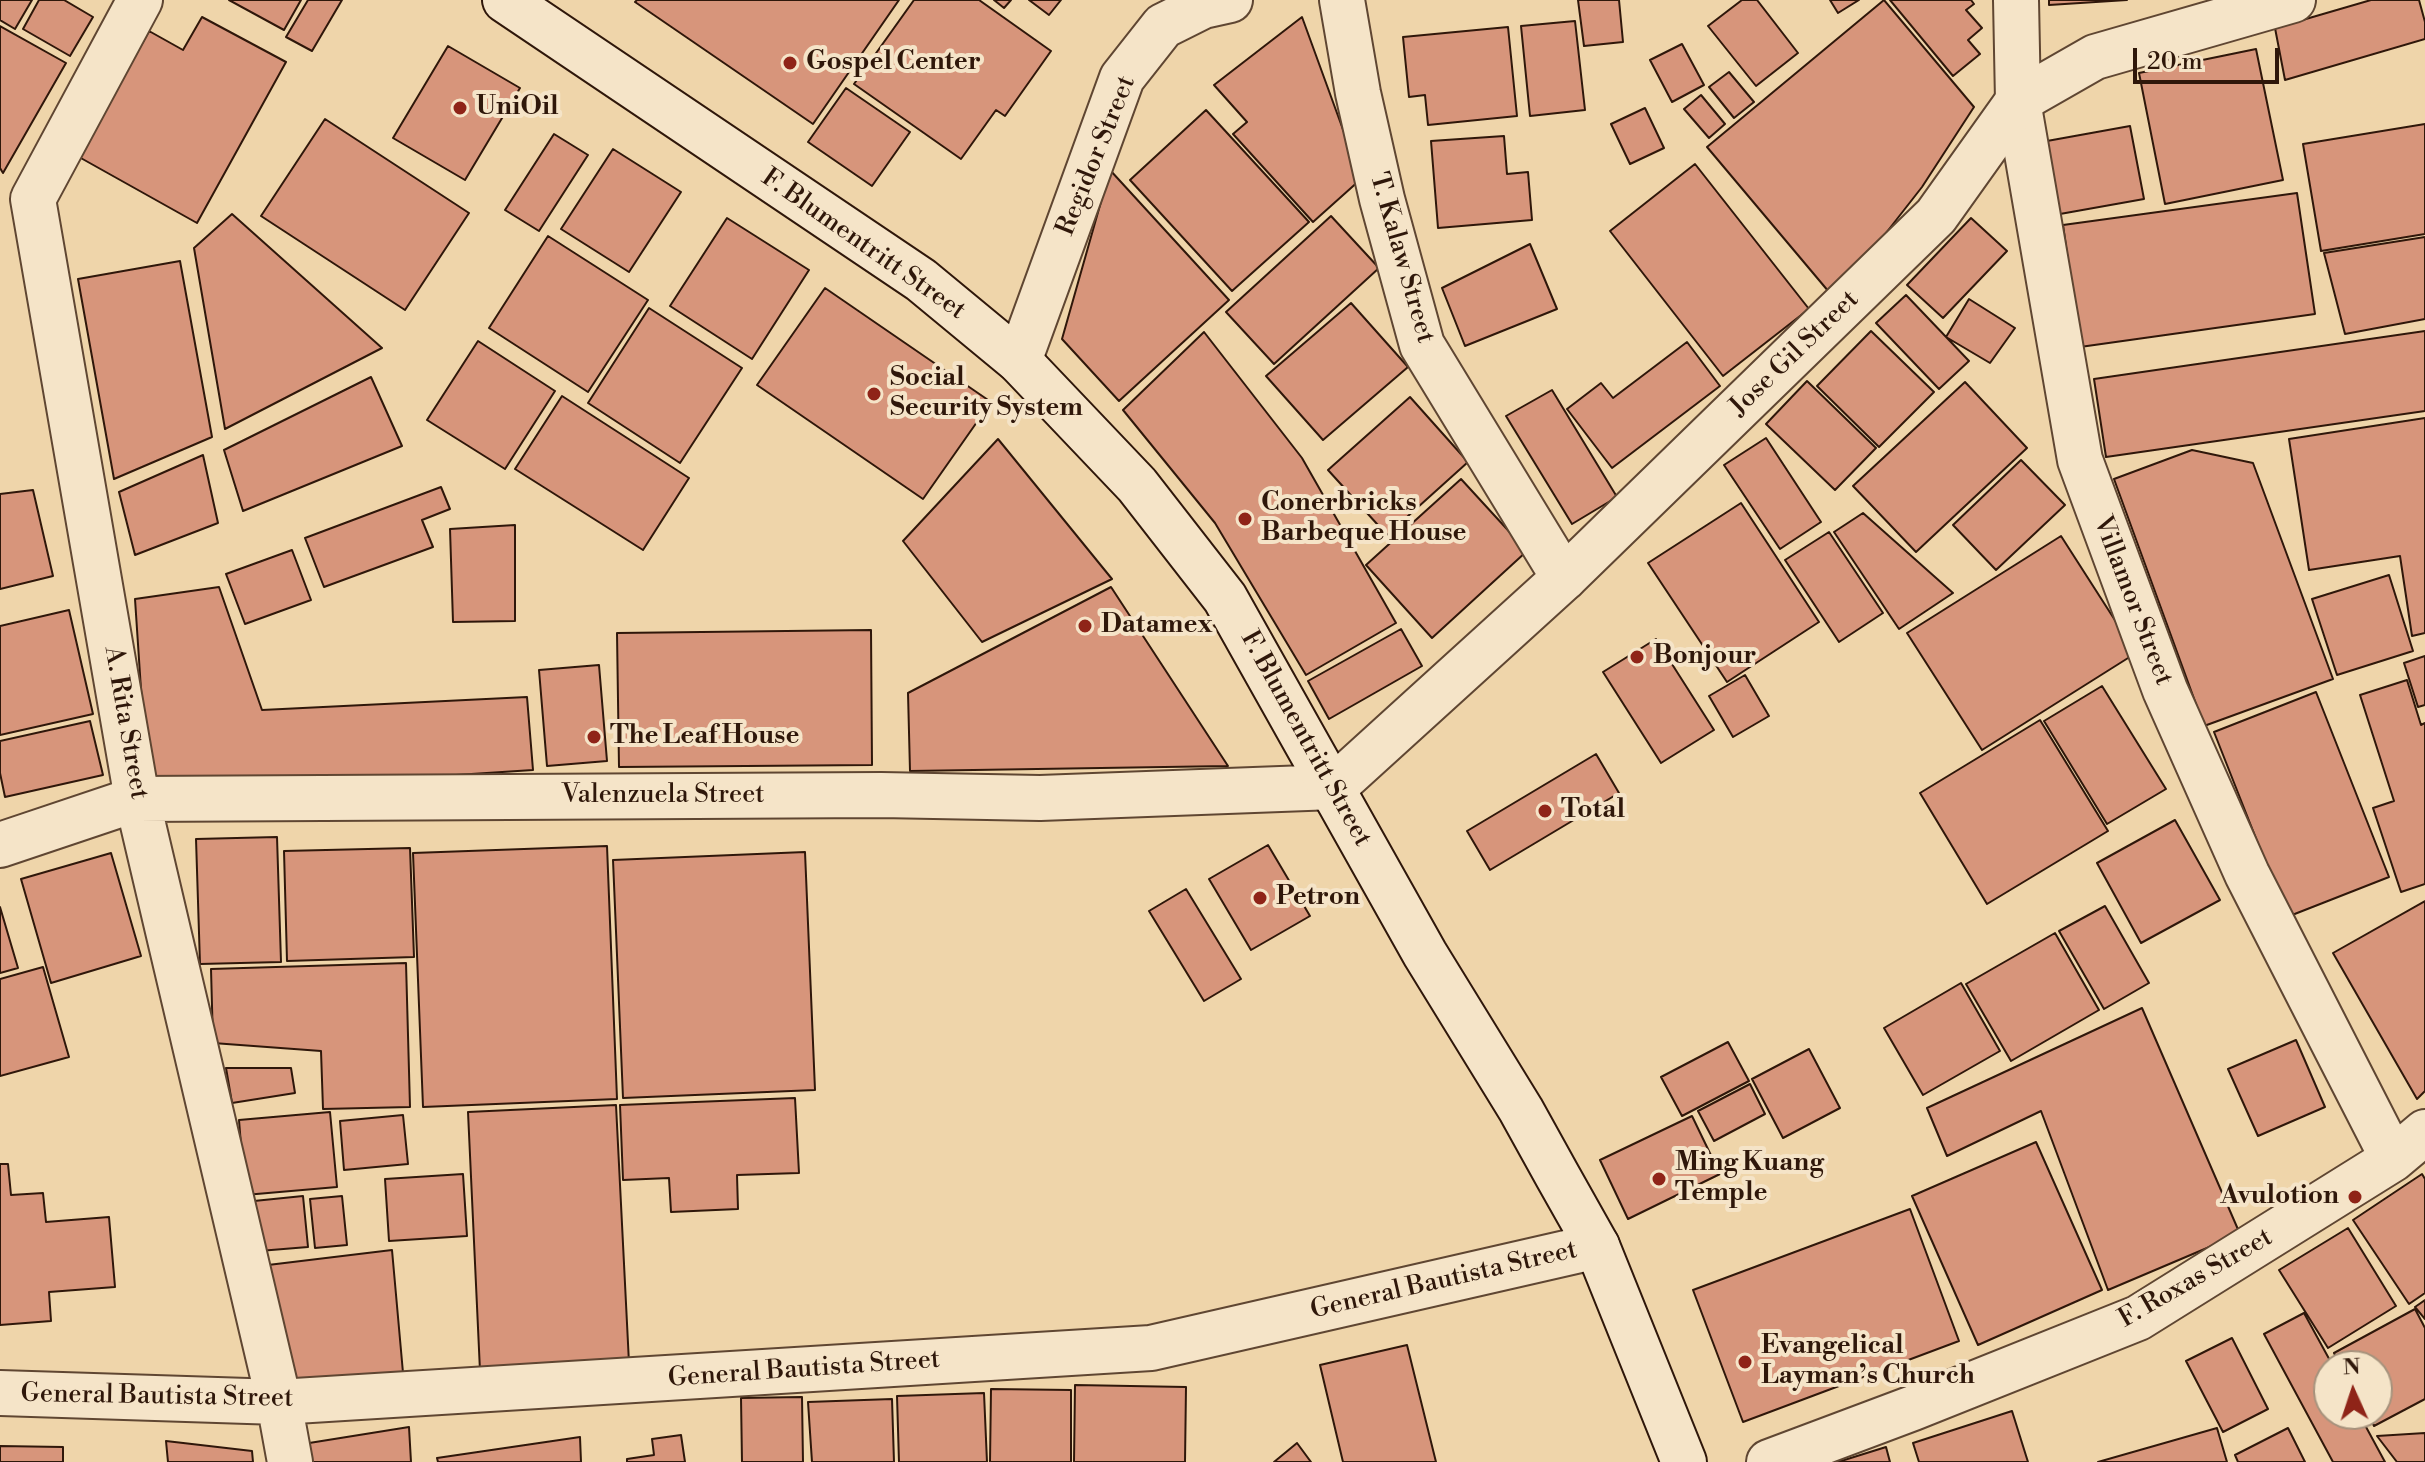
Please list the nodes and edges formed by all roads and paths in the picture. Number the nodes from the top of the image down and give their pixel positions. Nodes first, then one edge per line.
1 (140, 0) edge
2 (505, 0) edge
3 (1230, 0) edge
4 (1342, 0) edge
5 (2016, 0) edge
6 (2293, 0) edge
7 (2018, 101) junction
8 (16, 204) edge
9 (1019, 361) junction
10 (1564, 578) junction
11 (1334, 787) junction
12 (137, 799) junction
13 (0, 845) edge
14 (2409, 1146) edge
15 (1597, 1246) junction
16 (0, 1393) edge
17 (279, 1402) junction
18 (290, 1462) edge
19 (1684, 1462) edge
20 (1769, 1462) edge

1 - 8 street, A. Rita Street
2 - 9 street, F. Blumentritt Street
3 - 9 street, Regidor Street
4 - 10 street, T. Kalaw Street
5 - 7 street, Villamor Street
6 - 7 street, Jose Gil Street
7 - 10 street, Jose Gil Street
7 - 14 street, Villamor Street
8 - 12 street, A. Rita Street
9 - 11 street, F. Blumentritt Street
10 - 11 street, Jose Gil Street
11 - 12 street, Valenzuela Street
11 - 15 street, F. Blumentritt Street
12 - 13 street, Valenzuela Street
12 - 17 street, A. Rita Street
14 - 20 street, F. Roxas Street
15 - 17 street, General Bautista Street
15 - 19 street, F. Blumentritt Street
16 - 17 street, General Bautista Street
17 - 18 street, A. Rita Street

